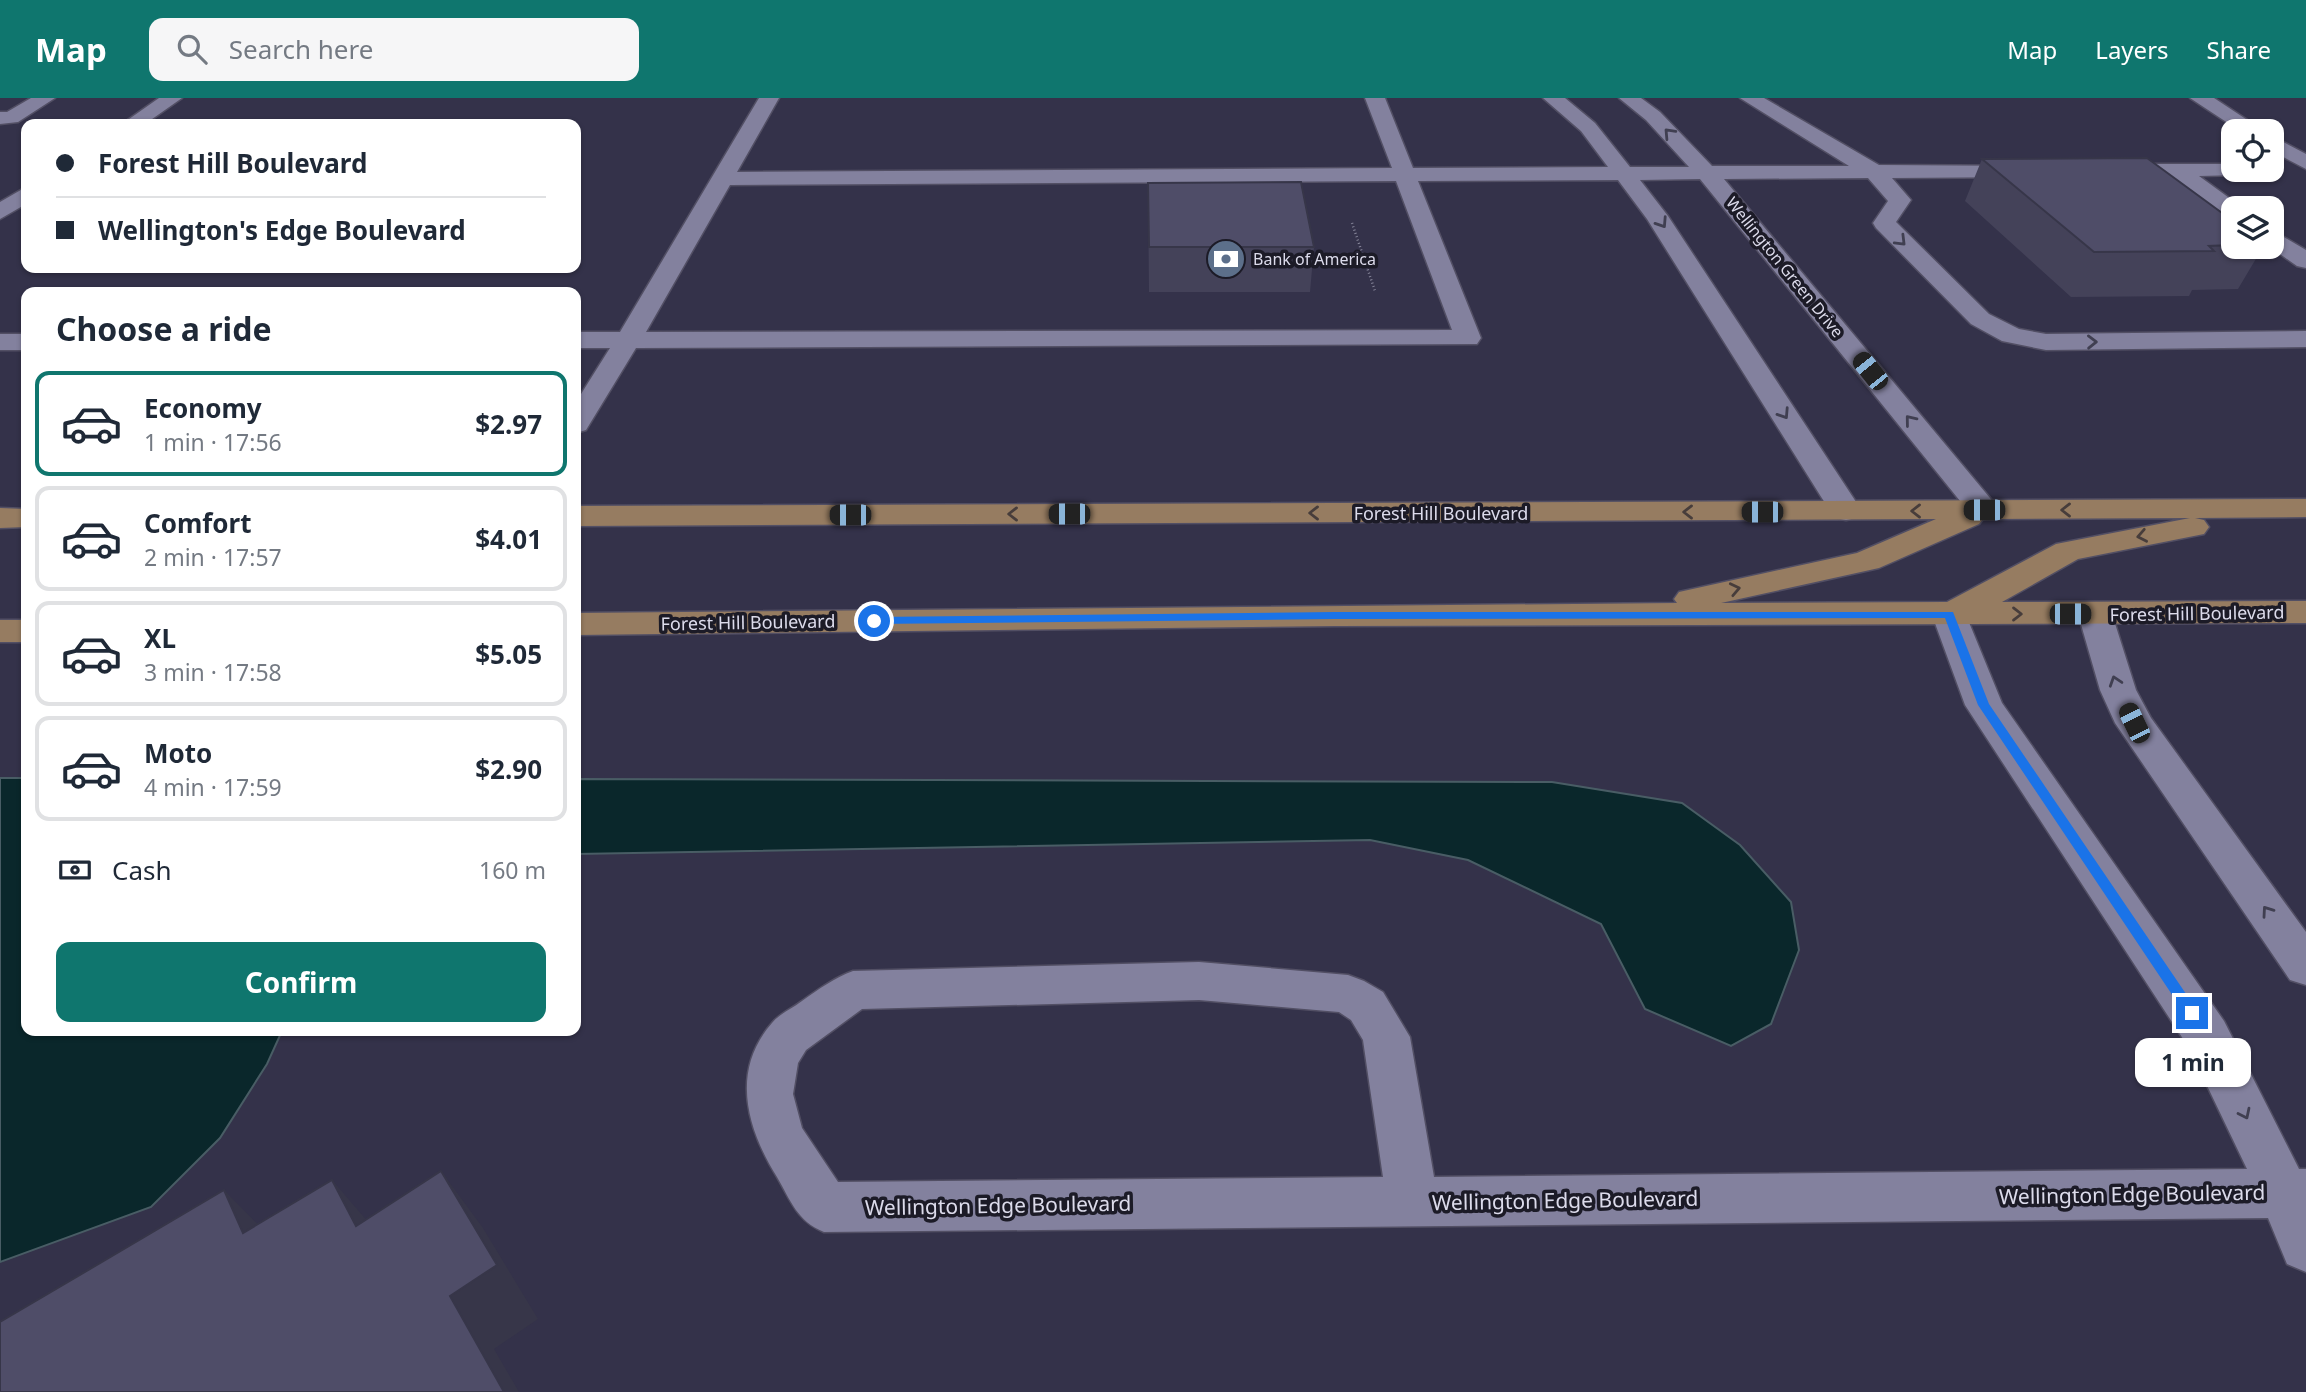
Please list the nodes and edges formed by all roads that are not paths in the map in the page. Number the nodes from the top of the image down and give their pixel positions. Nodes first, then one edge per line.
1 (45, 98) edge
2 (172, 98) edge
3 (769, 98) edge
4 (1375, 98) edge
5 (1553, 98) edge
6 (1629, 98) edge
7 (1750, 98) edge
8 (2200, 98) edge
9 (0, 118) edge
10 (140, 119) edge
11 (2234, 119) edge
12 (2284, 149) edge
13 (2306, 163) edge
14 (2284, 169) edge
15 (2306, 169) edge
16 (2091, 170) edge
17 (2175, 170) junction
18 (2221, 170) edge
19 (1873, 171) junction
20 (2049, 171) edge
21 (1705, 172) junction
22 (1624, 173) junction
23 (1405, 175) junction
24 (725, 179) junction
25 (0, 182) edge
26 (21, 182) edge
27 (21, 197) edge
28 (2221, 203) edge
29 (0, 212) edge
30 (2284, 245) edge
31 (2306, 261) edge
32 (629, 339) junction
33 (2306, 339) edge
34 (581, 340) edge
35 (0, 342) edge
36 (21, 342) edge
37 (581, 416) edge
38 (1984, 510) junction
39 (2306, 510) edge
40 (1846, 511) junction
41 (581, 516) edge
42 (0, 518) edge
43 (21, 518) edge
44 (2306, 612) edge
45 (1621, 614) junction
46 (2095, 614) junction
47 (1949, 615) junction
48 (581, 624) edge
49 (0, 631) edge
50 (21, 631) edge
51 (2306, 967) edge
52 (2295, 1193) edge
53 (1412, 1202) junction
54 (2306, 1246) edge

1 - 9 street
2 - 10 street
3 - 24 street
4 - 23 street
5 - 22 street
21 -> 6 street, Wellington Green Drive
7 - 19 street
8 - 11 street
12 - 13 street
14 - 15 street
16 - 17 street
17 - 18 street
17 - 28 street
19 - 20 street
19 - 21 street
19 -> 33 street
21 - 22 street
38 -> 21 street, Wellington Green Drive
22 - 23 street
22 -> 40 street
23 - 24 street
23 - 32 street
24 - 32 street
25 - 26 street
27 - 29 street
30 - 31 street
32 - 34 street
32 - 37 street
35 - 36 street
39 -> 38 main road, Forest Hill Boulevard
38 -> 40 main road, Forest Hill Boulevard
45 -> 38 main road
39 -> 47 main road
40 -> 41 main road, Forest Hill Boulevard
42 - 43 main road
44 - 46 main road, Forest Hill Boulevard
45 - 47 main road, Forest Hill Boulevard
45 - 48 main road, Forest Hill Boulevard
47 -> 46 main road, Forest Hill Boulevard
51 -> 46 street
47 -> 52 street
49 - 50 main road
52 - 53 street, Wellington Edge Boulevard
52 - 54 street
53 - 53 street, Wellington Edge Boulevard

